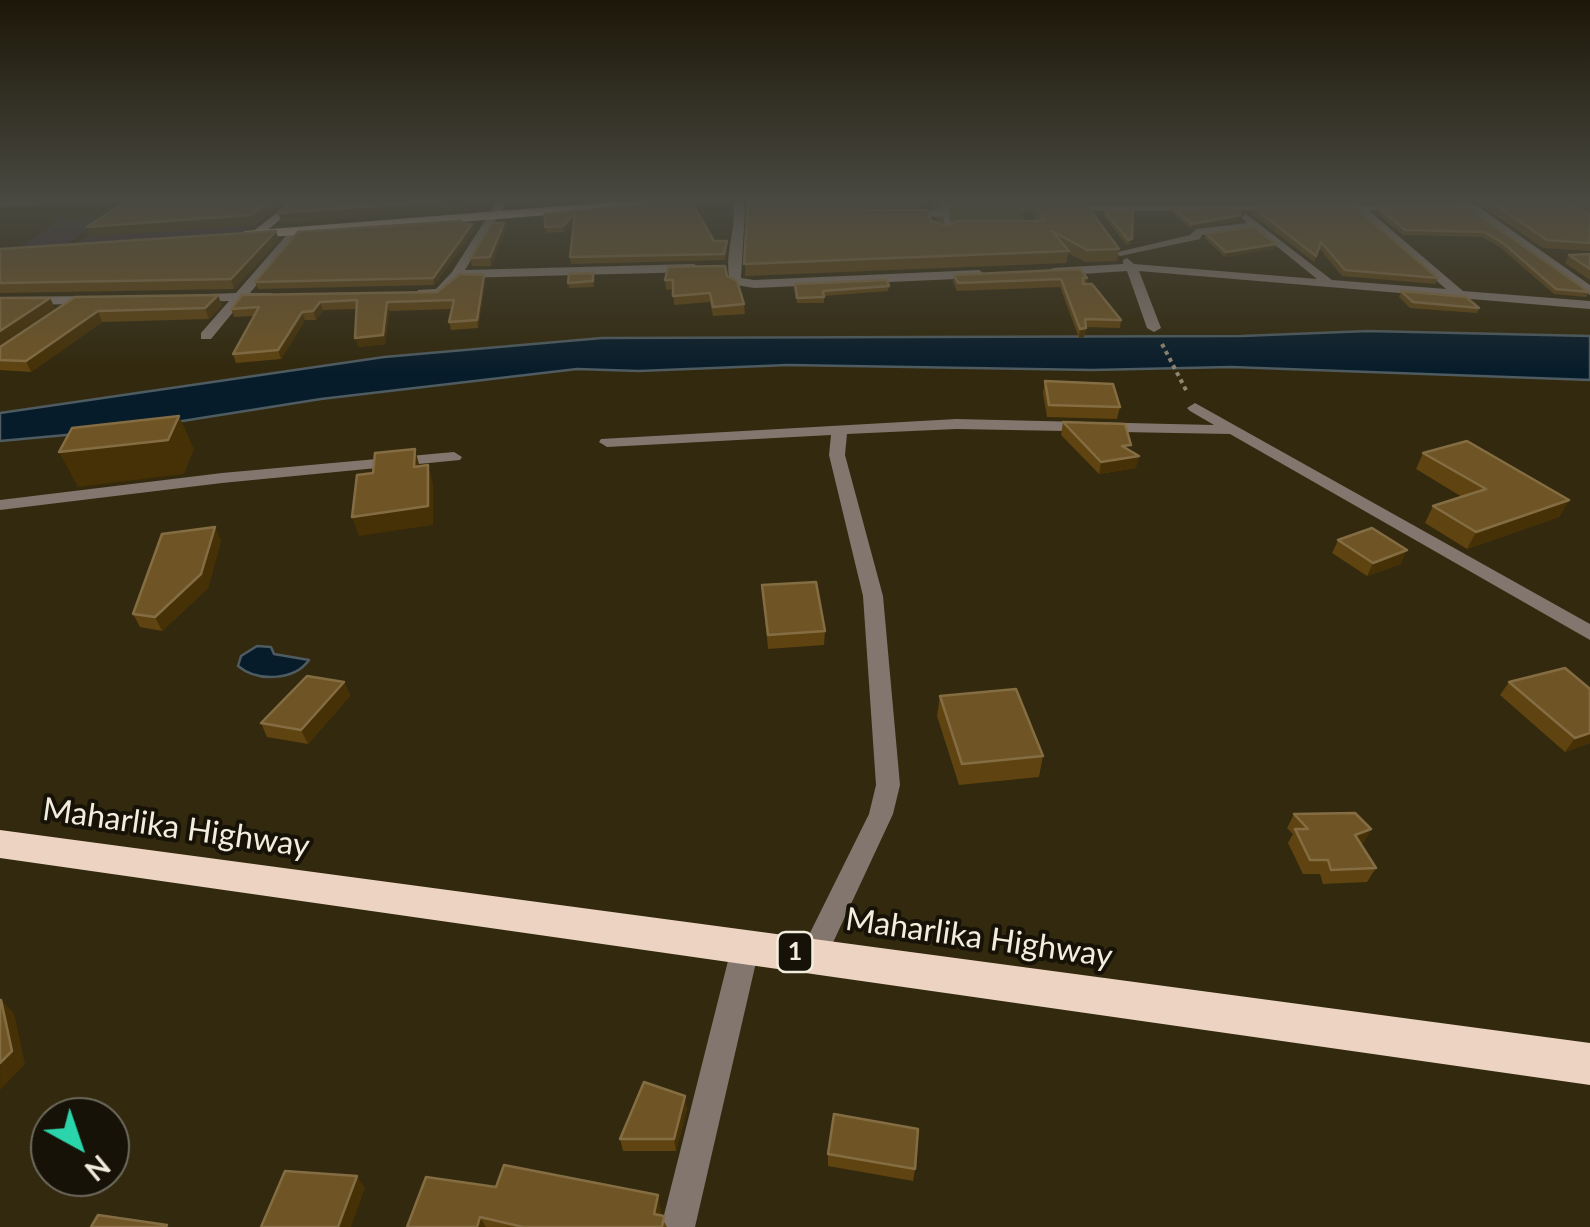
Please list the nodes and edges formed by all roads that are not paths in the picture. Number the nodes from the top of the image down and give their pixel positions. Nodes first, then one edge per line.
1 (275, 257) edge
2 (466, 257) edge
3 (733, 257) edge
4 (1125, 257) edge
5 (1296, 257) edge
6 (1415, 257) edge
7 (1545, 257) edge
8 (731, 267) junction
9 (1133, 267) junction
10 (1044, 272) edge
11 (456, 274) junction
12 (990, 274) edge
13 (1327, 281) junction
14 (1590, 291) edge
15 (400, 293) edge
16 (1459, 294) junction
17 (244, 296) junction
18 (283, 296) edge
19 (174, 298) edge
20 (0, 300) edge
21 (78, 300) junction
22 (108, 300) edge
23 (1590, 305) edge
24 (62, 311) edge
25 (1154, 328) road end
26 (206, 336) dead end
27 (1195, 408) road end
28 (1229, 430) junction
29 (839, 431) junction
30 (608, 442) dead end
31 (454, 457) dead end
32 (0, 505) edge
33 (1590, 633) edge
34 (0, 844) edge
35 (746, 946) junction
36 (813, 955) junction
37 (1590, 1064) edge
38 (678, 1227) edge

1 - 17 street
2 - 11 street
3 - 8 street
4 - 9 street
5 - 13 street
6 - 16 street
7 - 14 street
8 - 11 street
8 - 12 street
9 - 10 street
9 - 13 street
9 - 25 street
11 - 15 street
13 - 16 street
16 - 23 street
17 - 18 street
17 - 19 street
17 - 26 street
20 - 21 street
21 - 22 street
21 - 24 lane
27 - 28 street
28 - 29 street
28 - 33 street
29 - 30 street
29 - 36 street
31 - 32 street
34 - 35 highway, Maharlika Highway / 1
35 - 36 highway, Maharlika Highway / 1
35 - 38 street
36 - 37 highway, Maharlika Highway / 1

